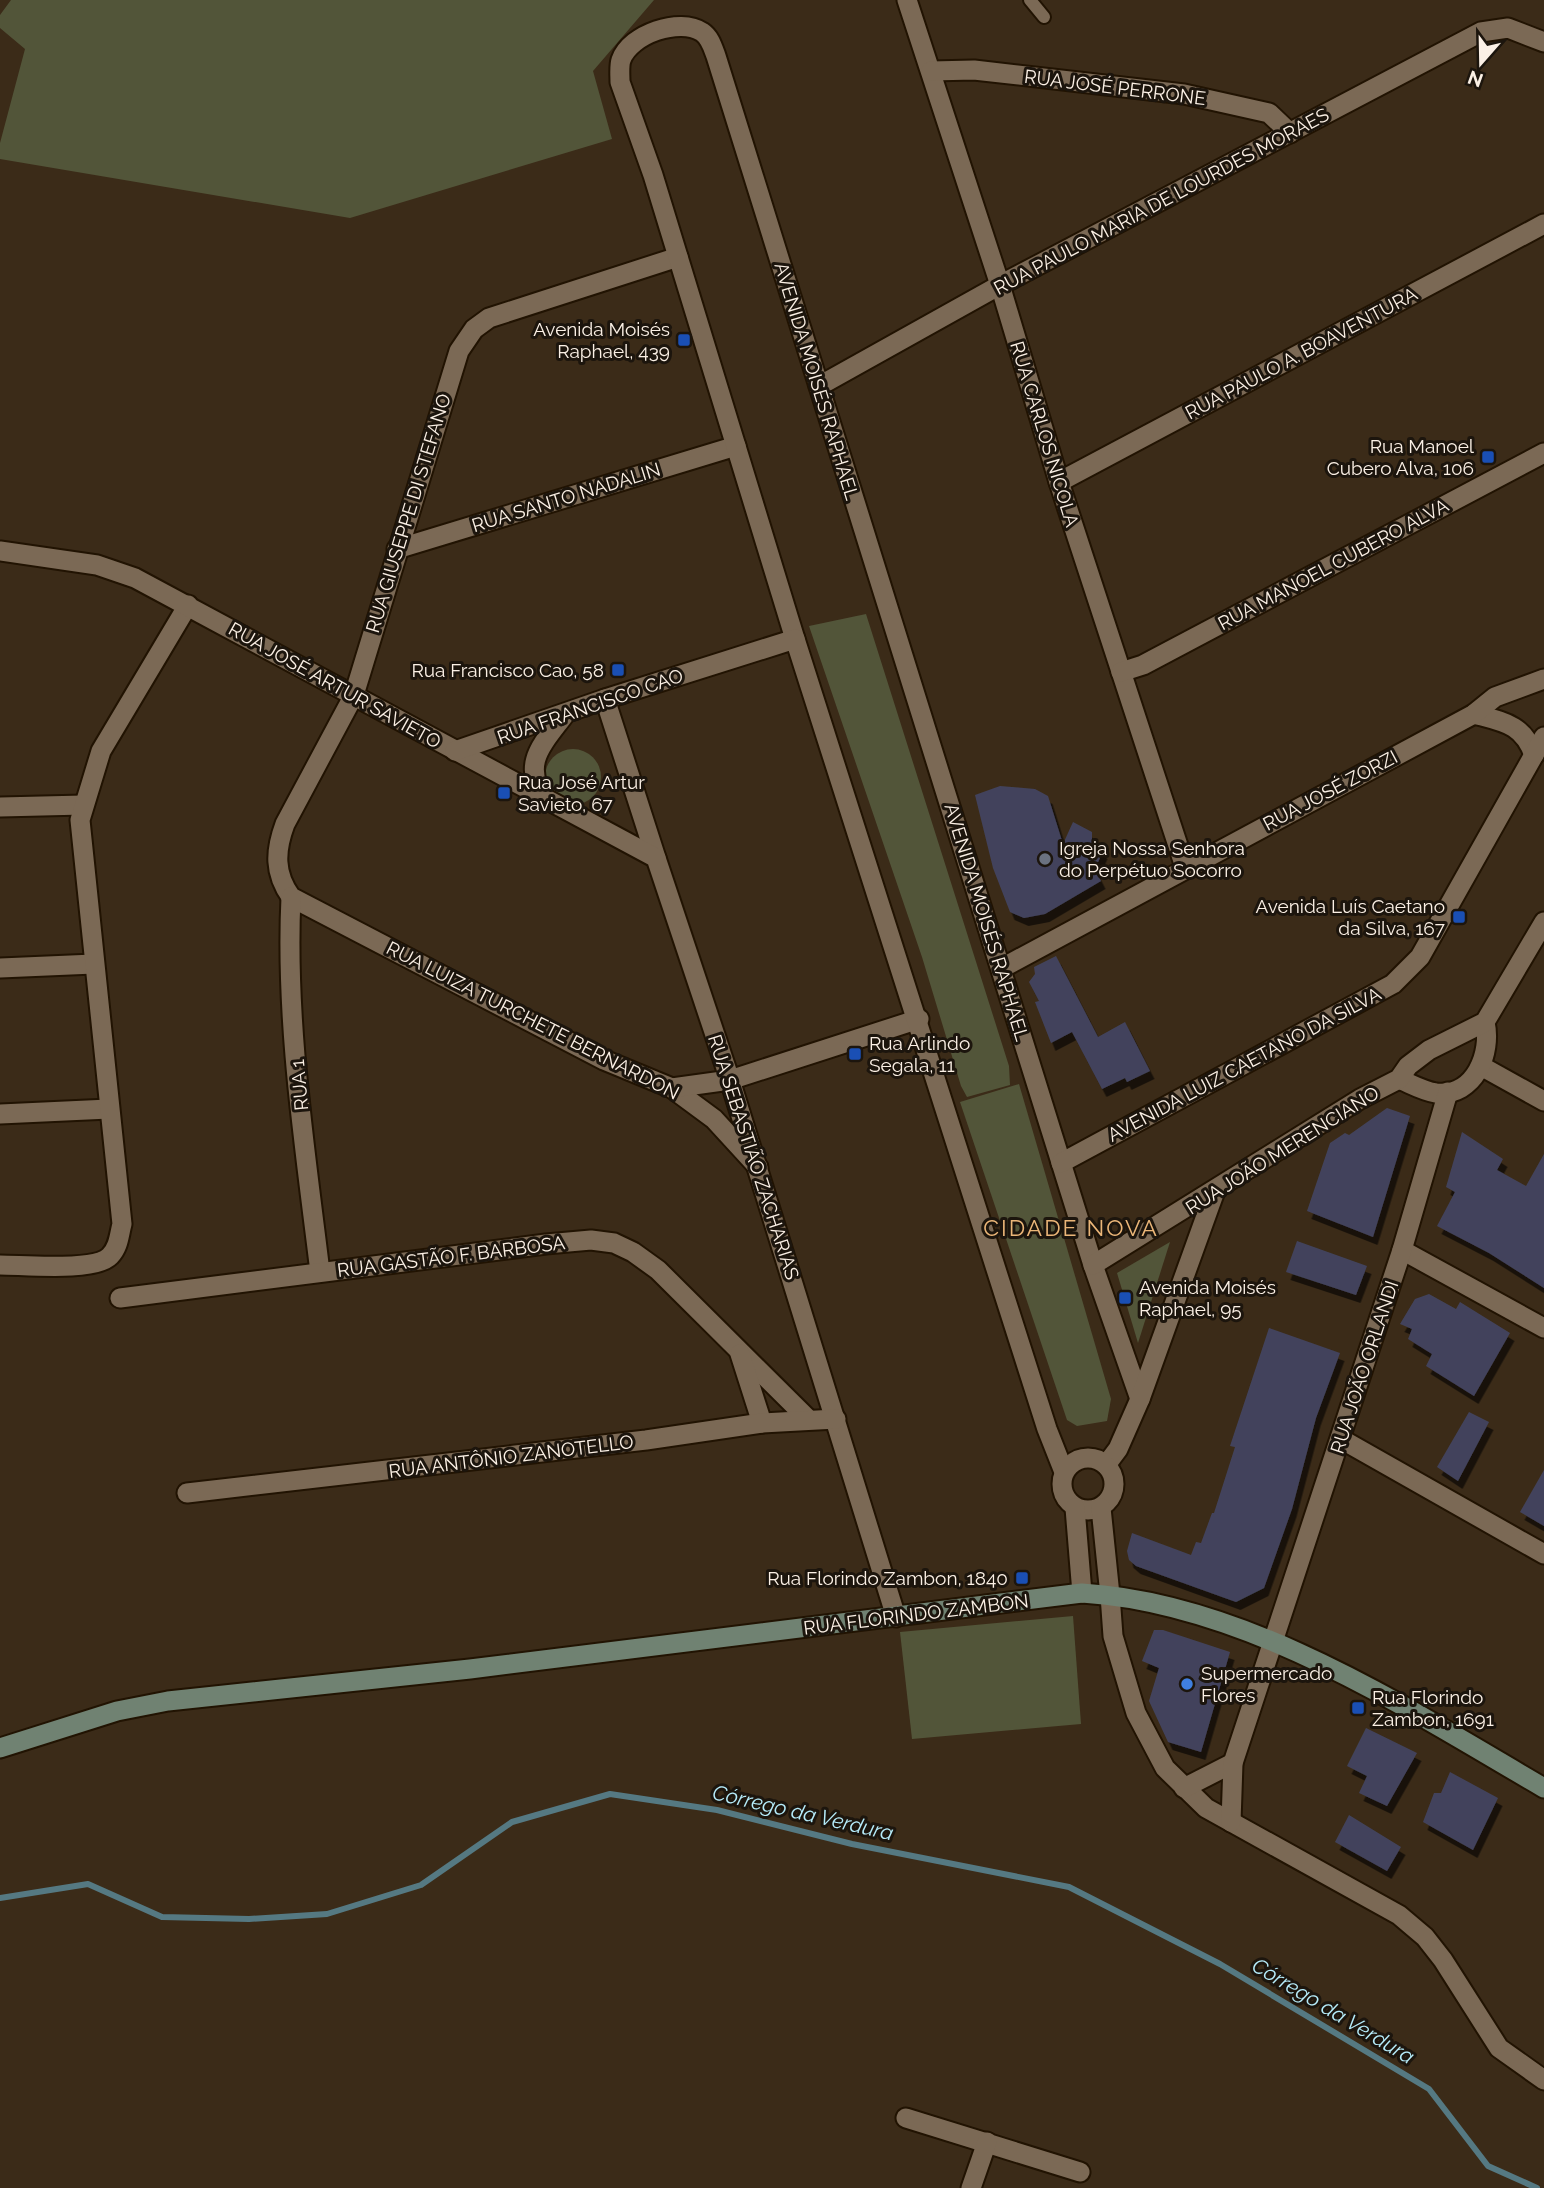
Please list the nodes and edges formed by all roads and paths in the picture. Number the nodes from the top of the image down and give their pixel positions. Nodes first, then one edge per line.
1 (907, 0) edge
2 (1030, 0) edge
3 (1044, 17) dead end
4 (1544, 42) edge
5 (931, 71) junction
6 (1290, 133) junction
7 (1544, 224) edge
8 (678, 257) junction
9 (1000, 285) junction
10 (819, 386) junction
11 (736, 446) junction
12 (1544, 453) edge
13 (1059, 482) junction
14 (397, 549) junction
15 (0, 551) edge
16 (188, 604) junction
17 (795, 639) junction
18 (1121, 672) junction
19 (1544, 679) edge
20 (354, 695) junction
21 (605, 699) junction
22 (1474, 713) junction
23 (565, 714) junction
24 (1544, 737) edge
25 (455, 751) junction
26 (1534, 755) junction
27 (545, 801) junction
28 (84, 805) junction
29 (0, 807) edge
30 (656, 858) junction
31 (1185, 867) junction
32 (291, 897) junction
33 (1544, 922) edge
34 (94, 964) junction
35 (0, 968) edge
36 (1002, 968) junction
37 (919, 1019) junction
38 (1485, 1022) junction
39 (1481, 1066) junction
40 (1399, 1079) junction
41 (730, 1080) junction
42 (672, 1088) junction
43 (1448, 1092) junction
44 (1544, 1101) edge
45 (109, 1109) junction
46 (0, 1114) edge
47 (1061, 1163) junction
48 (758, 1167) junction
49 (1215, 1191) junction
50 (1402, 1250) junction
51 (0, 1265) edge
52 (1093, 1265) junction
53 (320, 1272) junction
54 (120, 1297) dead end
55 (1544, 1328) edge
56 (740, 1354) junction
57 (1140, 1399) junction
58 (808, 1419) junction
59 (836, 1419) junction
60 (762, 1423) junction
61 (1341, 1439) junction
62 (1106, 1465) junction
63 (1064, 1472) junction
64 (187, 1493) dead end
65 (1075, 1508) junction
66 (1101, 1508) junction
67 (1544, 1554) edge
68 (1082, 1593) junction
69 (1110, 1595) junction
70 (895, 1617) junction
71 (1111, 1627) junction
72 (1271, 1640) junction
73 (0, 1748) edge
74 (1233, 1763) junction
75 (1184, 1788) junction
76 (1544, 1788) edge
77 (1231, 1822) junction
78 (1544, 2080) edge
79 (906, 2118) dead end
80 (987, 2142) junction
81 (1080, 2172) dead end
82 (971, 2188) edge

1 - 5 street, RUA CARLOS NICOLA
2 - 3 lane
4 - 6 street, RUA PAULO MARIA DE LOURDES MORAES
5 - 6 street, RUA JOSÉ PERRONE
5 - 9 street, RUA CARLOS NICOLA
6 - 9 street, RUA PAULO MARIA DE LOURDES MORAES
7 - 13 street, RUA PAULO A. BOAVENTURA
8 - 10 street, AVENIDA MOISÉS RAPHAEL
8 - 11 street, AVENIDA MOISÉS RAPHAEL
8 - 14 street, RUA GIUSEPPE DI STEFANO
9 - 10 street, RUA PAULO MARIA DE LOURDES MORAES
9 - 13 street, RUA CARLOS NICOLA
10 - 36 street, AVENIDA MOISÉS RAPHAEL
11 - 14 street, RUA SANTO NADALIN
11 - 17 street, AVENIDA MOISÉS RAPHAEL
12 - 18 street, RUA MANOEL CUBERO ALVA
13 - 18 street, RUA CARLOS NICOLA
14 - 20 street, RUA GIUSEPPE DI STEFANO
15 - 16 street, RUA JOSÉ ARTUR SAVIETO
16 - 20 street, RUA JOSÉ ARTUR SAVIETO
16 - 28 street
17 - 21 street, RUA FRANCISCO CAO
17 - 37 street, AVENIDA MOISÉS RAPHAEL
18 - 31 street, RUA CARLOS NICOLA
19 - 22 street, RUA JOSÉ ZORZI
20 - 25 street, RUA JOSÉ ARTUR SAVIETO
20 - 32 street, RUA GIUSEPPE DI STEFANO
21 - 23 street, RUA FRANCISCO CAO
21 - 30 street, RUA SEBASTIÃO ZACHARIAS
22 - 26 street
22 - 31 street, RUA JOSÉ ZORZI
23 - 25 street, RUA FRANCISCO CAO
23 - 27 street
24 - 26 street, AVENIDA LUIZ CAETANO DA SILVA
25 - 27 street, RUA JOSÉ ARTUR SAVIETO
26 - 47 street, AVENIDA LUIZ CAETANO DA SILVA
27 - 30 street, RUA JOSÉ ARTUR SAVIETO
28 - 29 street
28 - 34 street
30 - 41 street, RUA SEBASTIÃO ZACHARIAS
31 - 36 street, RUA JOSÉ ZORZI
32 - 42 street, RUA LUIZA TURCHETE BERNARDON
32 - 53 street, RUA 1
33 - 38 street
34 - 35 street
34 - 45 street
36 - 47 street, AVENIDA MOISÉS RAPHAEL
37 - 41 street
37 - 63 street, AVENIDA MOISÉS RAPHAEL
38 - 39 street
38 - 40 street, RUA JOÃO MERENCIANO
39 - 43 street
39 - 44 street
40 - 43 street, RUA JOÃO MERENCIANO
40 - 49 street, RUA JOÃO MERENCIANO
41 - 42 street
41 - 48 street, RUA SEBASTIÃO ZACHARIAS
42 - 48 street, RUA LUIZA TURCHETE BERNARDON
43 - 50 street, RUA JOÃO ORLANDI
45 - 46 street
45 - 51 street
47 - 52 street, AVENIDA MOISÉS RAPHAEL
48 - 59 street, RUA SEBASTIÃO ZACHARIAS
49 - 52 street, RUA JOÃO MERENCIANO
49 - 57 street
50 - 55 street
50 - 61 street, RUA JOÃO ORLANDI
52 - 57 street, AVENIDA MOISÉS RAPHAEL
53 - 54 street, RUA GASTÃO F. BARBOSA
53 - 56 street, RUA GASTÃO F. BARBOSA
56 - 58 street, RUA GASTÃO F. BARBOSA
56 - 60 street
57 - 62 street
58 - 59 street, RUA ANTÔNIO ZANOTELLO
58 - 60 street, RUA ANTÔNIO ZANOTELLO
59 - 70 street, RUA SEBASTIÃO ZACHARIAS
60 - 64 street, RUA ANTÔNIO ZANOTELLO
61 - 67 street
61 - 72 street, RUA JOÃO ORLANDI
62 - 63 street
62 - 66 street
63 - 65 street
65 - 66 street
65 - 68 street
66 - 69 street
68 - 69 main road, RUA FLORINDO ZAMBON
68 - 70 main road, RUA FLORINDO ZAMBON
68 - 71 street
69 - 71 street
69 - 72 main road, RUA FLORINDO ZAMBON
70 - 73 main road, RUA FLORINDO ZAMBON
71 - 75 street
72 - 74 street, RUA JOÃO ORLANDI
72 - 76 main road, RUA FLORINDO ZAMBON
74 - 75 street
74 - 77 street, RUA JOÃO ORLANDI
75 - 77 street
77 - 78 street
79 - 80 street
80 - 81 street
80 - 82 street

